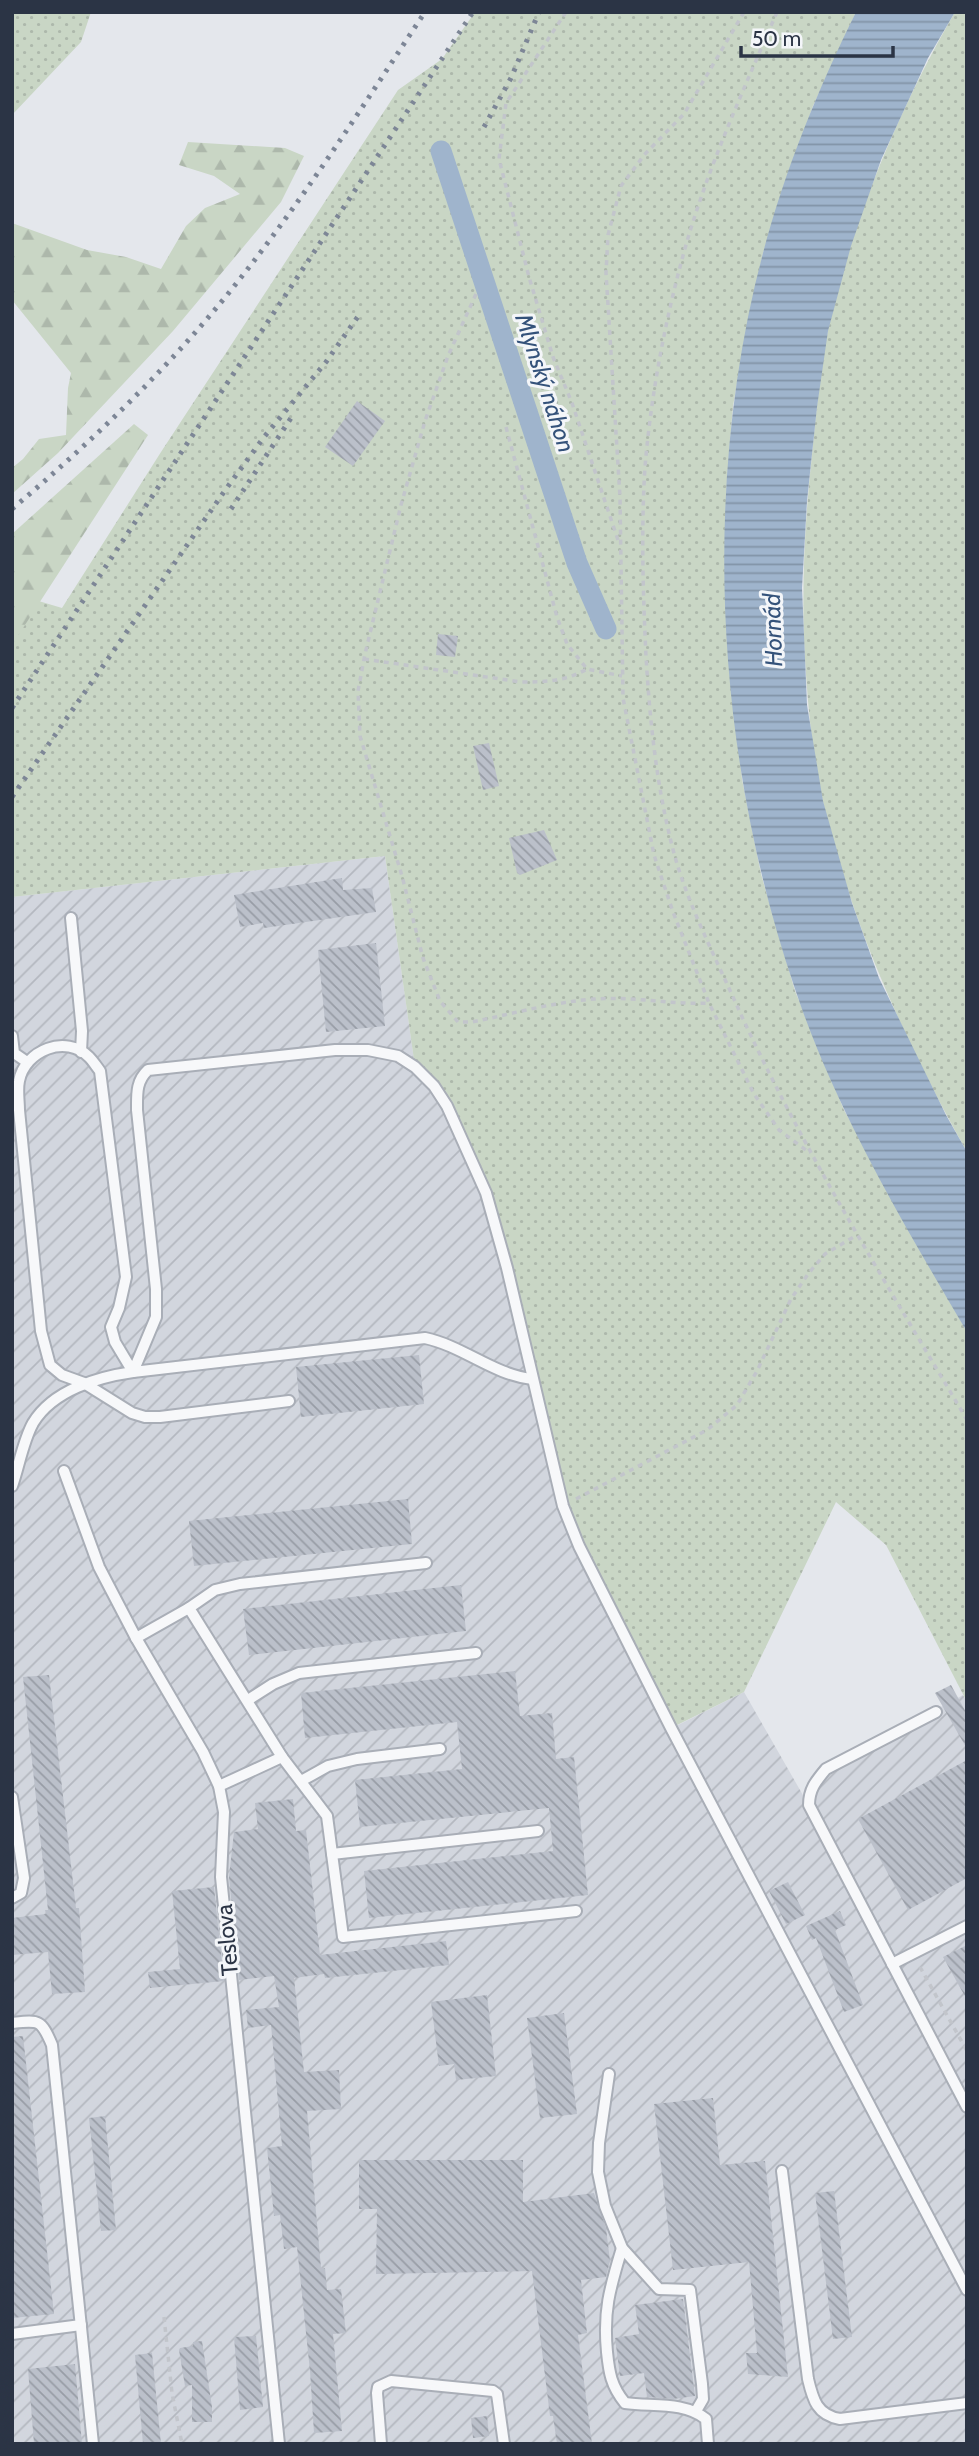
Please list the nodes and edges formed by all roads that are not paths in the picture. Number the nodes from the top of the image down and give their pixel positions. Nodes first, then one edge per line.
1 (71, 918) dead end
2 (12, 1036) edge
3 (81, 1052) junction
4 (27, 1062) junction
5 (133, 1372) junction
6 (532, 1379) junction
7 (84, 1382) junction
8 (289, 1401) dead end
9 (64, 1471) dead end
10 (12, 1486) edge
11 (426, 1563) dead end
12 (189, 1608) junction
13 (136, 1637) junction
14 (476, 1653) dead end
15 (248, 1700) junction
16 (936, 1712) dead end
17 (440, 1749) dead end
18 (282, 1757) junction
19 (301, 1781) junction
20 (219, 1786) junction
21 (12, 1797) edge
22 (538, 1831) dead end
23 (332, 1854) junction
24 (12, 1898) edge
25 (576, 1911) dead end
26 (967, 1926) edge
27 (892, 1964) junction
28 (12, 2023) edge
29 (609, 2074) dead end
30 (967, 2107) edge
31 (782, 2171) dead end
32 (622, 2248) junction
33 (967, 2290) edge
34 (81, 2325) junction
35 (12, 2334) edge
36 (967, 2403) edge
37 (696, 2411) junction
38 (93, 2444) edge
39 (279, 2444) edge
40 (381, 2444) edge
41 (504, 2444) edge
42 (708, 2444) edge

1 - 3 lane
2 - 4 lane
3 - 4 lane
3 - 5 lane
4 - 7 lane
5 - 6 lane
5 - 6 lane
5 - 7 lane
6 - 33 lane
7 - 8 lane
7 - 10 lane
9 - 13 lane, Teslova
11 - 12 lane
12 - 13 lane
12 - 15 lane
13 - 20 lane, Teslova
14 - 15 lane
15 - 18 lane
16 - 27 lane
17 - 19 lane
18 - 19 lane
18 - 20 lane
19 - 23 lane
20 - 39 lane, Teslova
21 - 24 lane
22 - 23 lane
23 - 25 lane
26 - 27 lane
27 - 30 lane
28 - 34 lane
29 - 32 lane
31 - 36 lane
32 - 37 lane
32 - 37 lane
34 - 35 lane
34 - 38 lane
37 - 42 lane
40 - 41 lane

